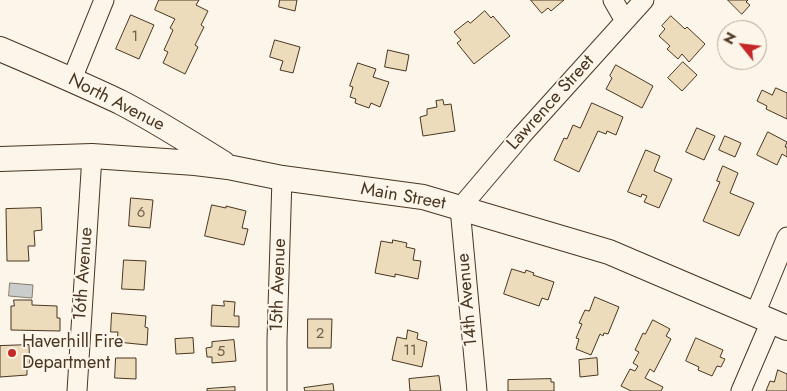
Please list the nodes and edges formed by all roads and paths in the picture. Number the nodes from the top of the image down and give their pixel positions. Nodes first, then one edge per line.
1 (104, 0) edge
2 (613, 0) edge
3 (644, 0) edge
4 (625, 21) junction
5 (0, 49) edge
6 (72, 79) junction
7 (92, 156) junction
8 (0, 159) edge
9 (228, 167) junction
10 (282, 178) junction
11 (460, 208) junction
12 (787, 237) edge
13 (771, 321) edge
14 (77, 391) edge
15 (277, 391) edge
16 (477, 391) edge
17 (741, 391) edge

1 - 6 street
2 - 4 street
3 - 4 street, Lawrence Street
4 - 11 street, Lawrence Street
5 - 6 main road, North Avenue
6 - 9 main road, North Avenue
7 - 8 main road, Main Street
7 - 9 main road, Main Street
7 - 14 street, 16th Avenue
9 - 10 main road, Main Street
10 - 11 main road, Main Street
10 - 15 street, 15th Avenue
11 - 13 main road, Main Street
11 - 16 street, 14th Avenue
12 - 13 street
13 - 17 street

